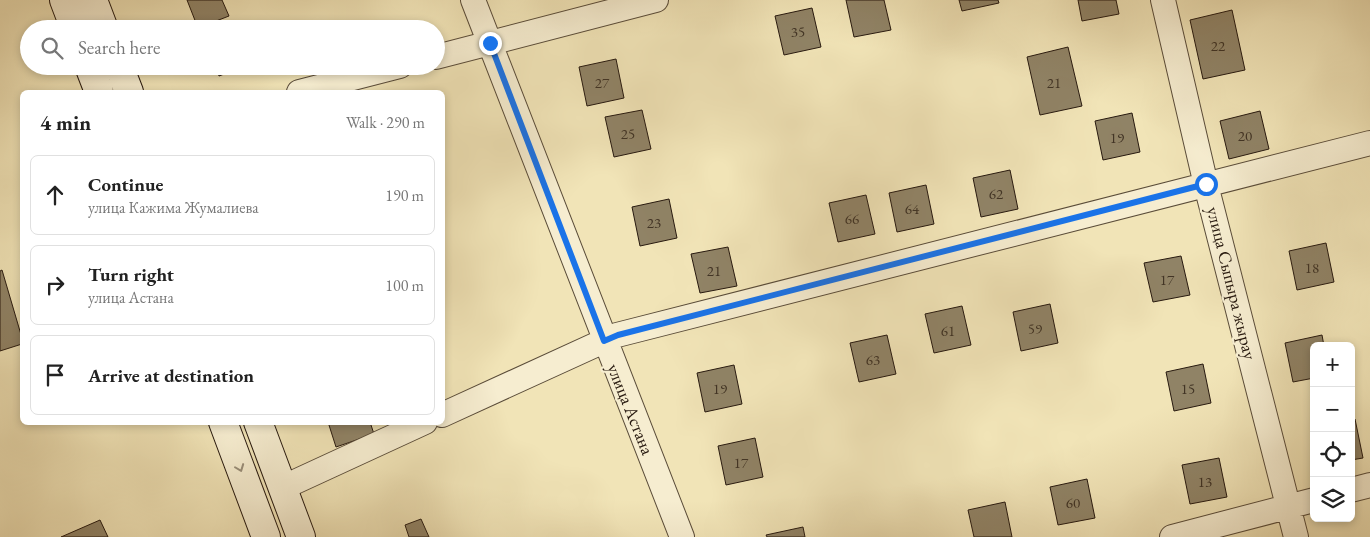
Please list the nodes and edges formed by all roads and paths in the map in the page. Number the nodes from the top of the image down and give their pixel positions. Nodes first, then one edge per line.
1 (64, 0) edge
2 (93, 0) edge
3 (473, 0) edge
4 (656, 0) edge
5 (1163, 0) edge
6 (72, 20) edge
7 (101, 20) edge
8 (490, 43) junction
9 (445, 55) edge
10 (92, 75) edge
11 (122, 75) edge
12 (365, 75) edge
13 (98, 90) edge
14 (128, 90) edge
15 (307, 90) edge
16 (1370, 143) edge
17 (1206, 184) junction
18 (604, 341) junction
19 (445, 414) edge
20 (224, 425) edge
21 (259, 425) edge
22 (418, 425) edge
23 (1370, 485) edge
24 (284, 487) junction
25 (1355, 489) edge
26 (1310, 501) edge
27 (1288, 506) junction
28 (266, 537) edge
29 (301, 537) edge
30 (682, 537) edge
31 (1172, 537) edge
32 (1296, 537) edge

1 - 6 main road
2 - 7 main road
3 - 8 street, улица Астана
4 - 8 street
5 - 17 street, улица Сыпыра жырау
8 - 9 street
8 - 18 street, улица Астана
10 - 13 main road
11 - 14 main road
12 - 15 street
16 - 17 street
17 - 18 street
17 - 27 street, улица Сыпыра жырау
18 - 19 street
18 - 30 street, улица Астана
20 -> 28 main road
21 - 24 main road
22 - 24 street
23 - 25 street
24 - 29 main road
26 - 27 street
27 - 31 street
27 - 32 street, улица Сыпыра жырау

